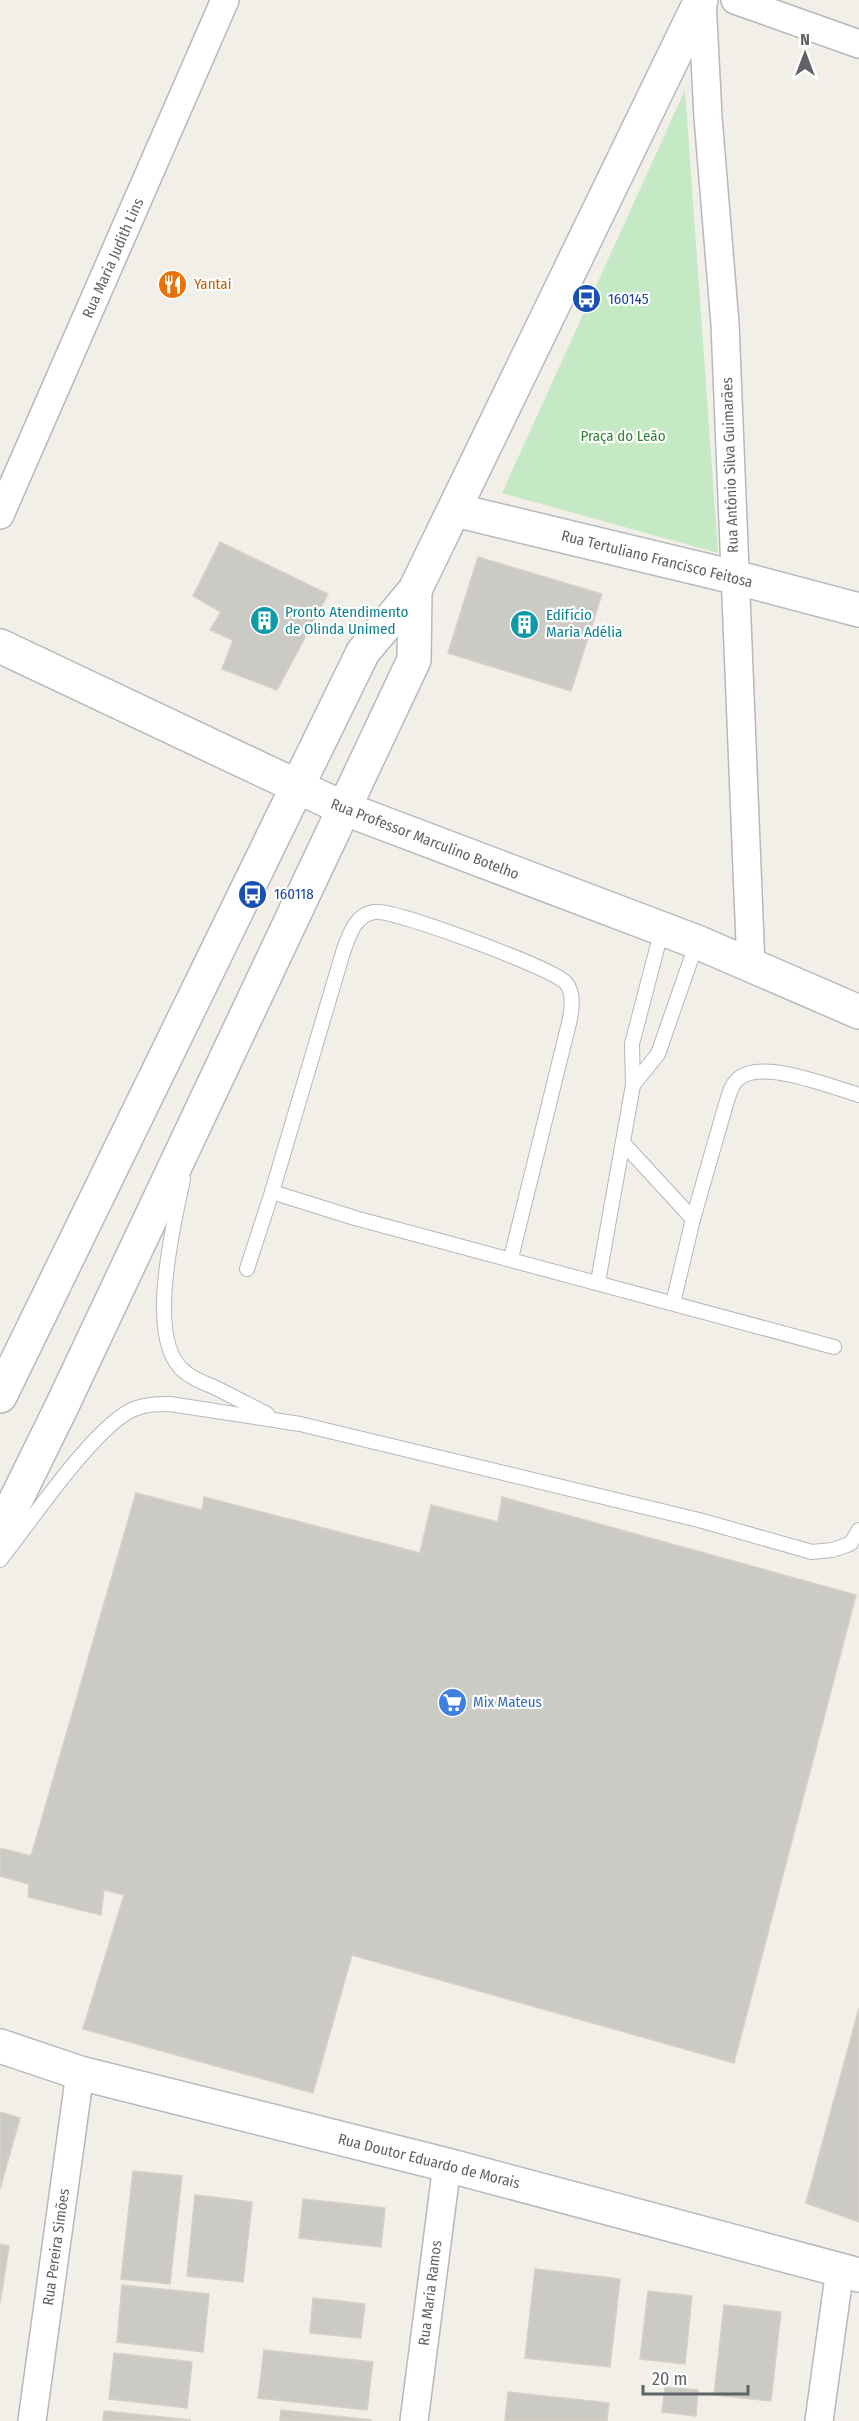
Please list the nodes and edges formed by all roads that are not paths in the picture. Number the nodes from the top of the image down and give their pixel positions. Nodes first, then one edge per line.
1 (225, 0) edge
2 (701, 0) edge
3 (735, 0) edge
4 (859, 44) edge
5 (455, 510) junction
6 (0, 514) edge
7 (735, 577) junction
8 (415, 590) junction
9 (859, 609) edge
10 (0, 646) edge
11 (297, 787) junction
12 (343, 808) junction
13 (662, 929) junction
14 (697, 942) junction
15 (751, 967) junction
16 (859, 1012) edge
17 (633, 1085) junction
18 (859, 1095) edge
19 (194, 1123) junction
20 (623, 1143) junction
21 (272, 1192) junction
22 (693, 1219) junction
23 (511, 1258) junction
24 (247, 1269) dead end
25 (598, 1282) junction
26 (673, 1303) junction
27 (834, 1347) dead end
28 (2, 1388) edge
29 (277, 1419) junction
30 (859, 1530) edge
31 (0, 1532) edge
32 (0, 1560) edge
33 (0, 2046) edge
34 (80, 2073) junction
35 (447, 2165) junction
36 (849, 2272) edge
37 (32, 2421) edge
38 (414, 2421) edge
39 (819, 2421) edge

1 - 6 street, Rua Maria Judith Lins
2 - 5 main road
2 - 7 street, Rua Antônio Silva Guimarães
3 - 4 street
5 - 7 main road, Rua Tertuliano Francisco Feitosa
5 - 8 main road
7 - 9 main road, Rua Tertuliano Francisco Feitosa
7 - 15 street, Rua Antônio Silva Guimarães
8 - 11 main road
8 - 12 main road
10 - 11 main road, Rua Professor Marculino Botelho
11 - 12 main road, Rua Professor Marculino Botelho
11 - 28 main road
12 - 13 main road, Rua Professor Marculino Botelho
12 - 19 main road
13 - 14 main road, Rua Professor Marculino Botelho
13 - 17 lane
14 - 15 main road, Rua Professor Marculino Botelho
14 - 17 lane
15 - 16 main road, Rua Professor Marculino Botelho
17 - 20 lane
18 - 22 lane
19 - 29 lane
19 - 31 main road
20 - 22 lane
20 - 25 lane
21 - 23 lane
21 - 23 lane
21 - 24 lane
22 - 26 lane
23 - 25 lane
25 - 26 lane
26 - 27 lane
29 - 30 lane
29 - 32 lane
33 - 34 main road, Rua Doutor Eduardo de Morais
34 - 35 main road, Rua Doutor Eduardo de Morais
34 - 37 street, Rua Pereira Simões
35 - 36 main road, Rua Doutor Eduardo de Morais
35 - 38 street, Rua Maria Ramos
36 - 39 street

